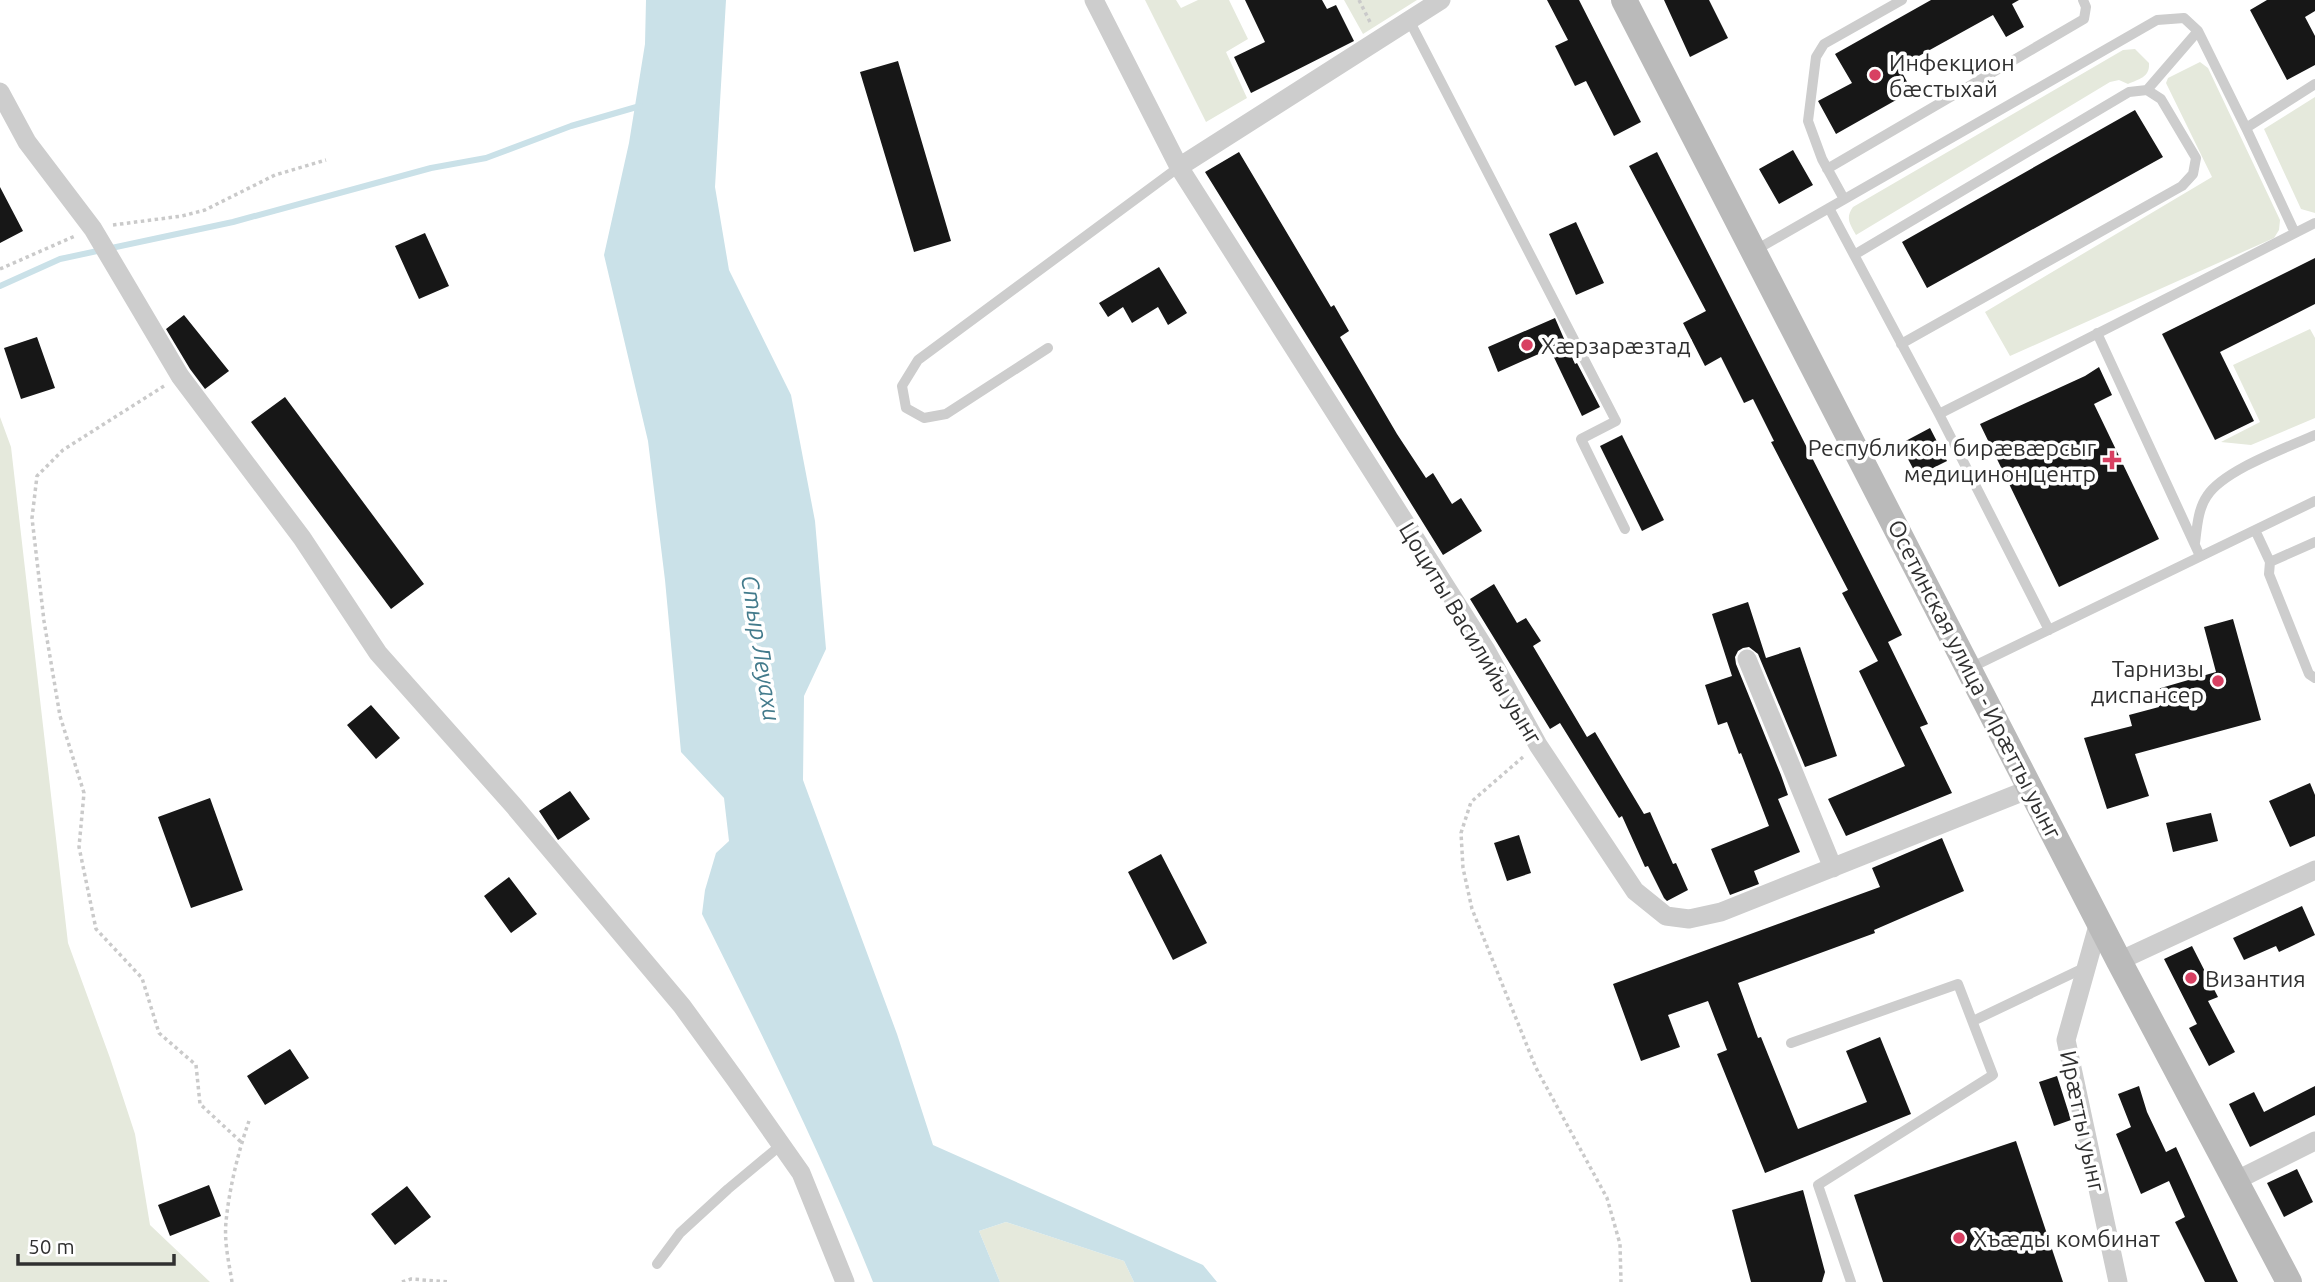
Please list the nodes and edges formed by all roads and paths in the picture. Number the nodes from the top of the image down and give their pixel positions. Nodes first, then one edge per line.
1 (1094, 0) edge
2 (1359, 0) edge
3 (1441, 0) edge
4 (1624, 0) edge
5 (1902, 0) edge
6 (2083, 0) edge
7 (1409, 20) junction
8 (2198, 32) junction
9 (1379, 39) junction
10 (2315, 84) edge
11 (2147, 90) junction
12 (0, 92) edge
13 (2246, 128) junction
14 (326, 160) dead end
15 (1179, 167) junction
16 (1827, 169) junction
17 (1844, 199) junction
18 (1829, 208) junction
19 (2315, 223) edge
20 (93, 229) junction
21 (2295, 233) junction
22 (1754, 251) junction
23 (1854, 255) junction
24 (0, 269) edge
25 (2097, 333) junction
26 (1901, 344) junction
27 (1048, 348) dead end
28 (180, 376) junction
29 (1939, 414) junction
30 (2315, 435) edge
31 (2315, 501) edge
32 (1625, 530) dead end
33 (2255, 530) junction
34 (2315, 542) edge
35 (2195, 543) junction
36 (2200, 556) junction
37 (2270, 562) junction
38 (2049, 630) junction
39 (1747, 659) dead end
40 (1969, 668) junction
41 (2315, 678) edge
42 (1538, 745) junction
43 (2032, 788) junction
44 (1833, 867) junction
45 (2315, 870) edge
46 (2099, 922) junction
47 (2119, 961) junction
48 (2086, 967) junction
49 (1973, 1021) junction
50 (1791, 1042) dead end
51 (249, 1121) dead end
52 (2315, 1141) edge
53 (242, 1142) junction
54 (781, 1145) junction
55 (2235, 1181) junction
56 (657, 1264) dead end
57 (232, 1282) edge
58 (402, 1282) edge
59 (450, 1282) edge
60 (845, 1282) edge
61 (1621, 1282) edge
62 (1851, 1282) edge
63 (2118, 1282) edge
64 (2289, 1282) edge

1 - 15 street, Цоциты Василийы уынг
2 - 9 path
3 - 7 street
4 - 22 street, Осетинская улица - Ирæтты уынг
5 - 16 lane
6 - 16 lane
7 - 9 street
7 - 32 lane
8 - 11 lane
8 - 13 lane
8 - 17 lane
9 - 15 street
10 - 13 lane
11 - 23 lane
11 - 26 lane
12 - 20 street
13 - 21 lane
14 - 20 path
15 - 27 lane
15 - 42 street, Цоциты Василийы уынг
16 - 17 lane
17 - 18 lane
18 - 22 lane
18 - 23 lane
19 - 21 lane
20 - 24 path
20 - 28 street
21 - 25 lane
22 - 40 street, Осетинская улица - Ирæтты уынг
23 - 26 lane
25 - 29 lane
25 - 35 lane
26 - 29 lane
28 - 53 path
28 - 54 street
29 - 38 lane
30 - 35 lane
31 - 33 lane
33 - 36 lane
33 - 37 lane
34 - 37 lane
35 - 36 lane
36 - 38 lane
37 - 41 lane
38 - 40 lane
39 - 44 street
40 - 43 street, Осетинская улица - Ирæтты уынг
42 - 44 street, Цоциты Василийы уынг
42 - 61 path
43 - 44 street, Цоциты Василийы уынг
43 - 46 street, Осетинская улица - Ирæтты уынг
45 - 47 street
46 - 47 street, Осетинская улица - Ирæтты уынг
46 - 48 street, Ирæтты уынг
47 - 55 street, Осетинская улица - Ирæтты уынг
48 - 49 lane
48 - 63 street, Ирæтты уынг
49 - 50 lane
49 - 62 lane
51 - 53 path
52 - 55 street
53 - 57 path
54 - 56 lane
54 - 60 street
55 - 64 street, Осетинская улица - Ирæтты уынг
58 - 59 path

